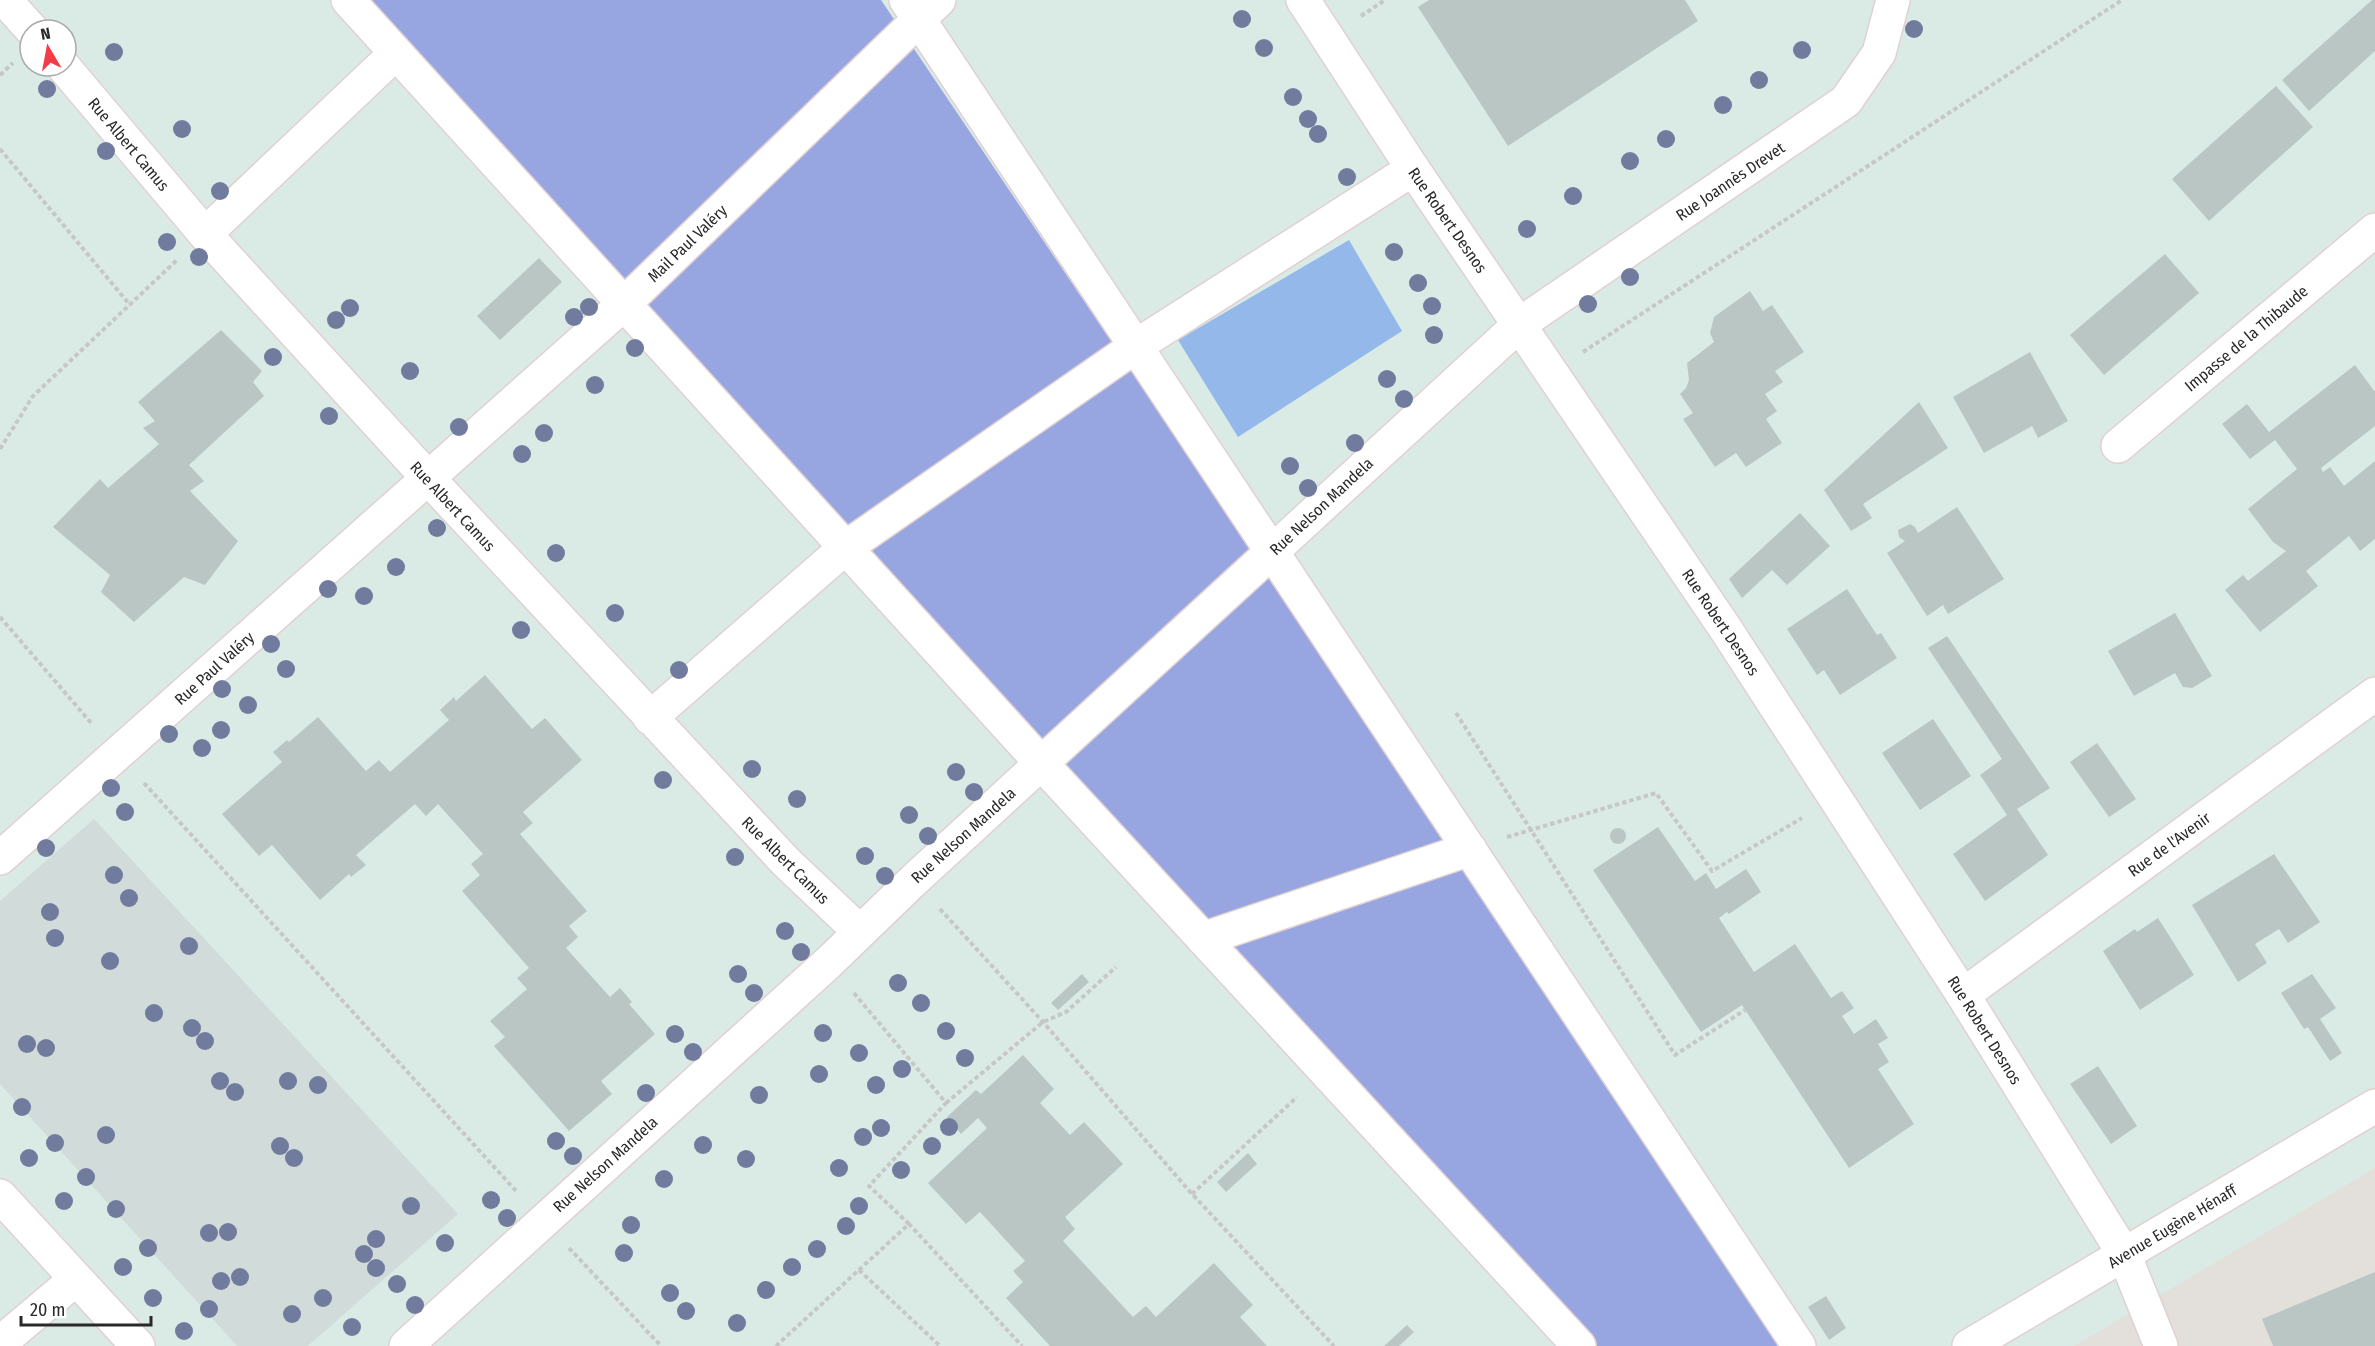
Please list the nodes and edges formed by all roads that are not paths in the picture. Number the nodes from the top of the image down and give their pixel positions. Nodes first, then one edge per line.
1 (5, 0) edge
2 (348, 0) edge
3 (1303, 0) edge
4 (1893, 0) edge
5 (921, 7) edge
6 (21, 18) edge
7 (396, 53) junction
8 (73, 78) edge
9 (1413, 169) junction
10 (2375, 230) edge
11 (206, 234) junction
12 (624, 304) junction
13 (1520, 324) junction
14 (1136, 346) junction
15 (2118, 446) dead end
16 (428, 478) junction
17 (845, 548) junction
18 (1272, 552) junction
19 (2375, 694) edge
20 (650, 718) junction
21 (1042, 764) junction
22 (1470, 849) junction
23 (0, 858) edge
24 (859, 931) junction
25 (1203, 939) junction
26 (1963, 995) junction
27 (2375, 1106) edge
28 (0, 1196) edge
29 (2124, 1254) junction
30 (76, 1279) junction
31 (0, 1343) edge
32 (138, 1346) edge
33 (406, 1346) edge
34 (1580, 1346) edge
35 (1799, 1346) edge
36 (1969, 1346) edge
37 (2161, 1346) edge

1 - 6 street
2 - 7 street
3 - 9 street, Rue Robert Desnos
4 - 13 street, Rue Joannès Drevet
5 - 12 street, Mail Paul Valéry
5 - 14 street
7 - 11 street
7 - 12 street
8 - 11 street, Rue Albert Camus
9 - 13 street, Rue Robert Desnos
9 - 14 street
10 - 15 street, Impasse de la Thibaude
11 - 16 street, Rue Albert Camus
12 - 16 street, Mail Paul Valéry
12 - 17 street
13 - 18 street, Rue Nelson Mandela
13 - 26 street, Rue Robert Desnos
14 - 17 street
14 - 18 street
16 - 20 street, Rue Albert Camus
16 - 23 street, Rue Paul Valéry
17 - 20 street
17 - 21 street
18 - 21 street, Rue Nelson Mandela
18 - 22 street
19 - 26 street, Rue de l'Avenir
20 - 24 street, Rue Albert Camus
21 - 24 street, Rue Nelson Mandela
21 - 25 street
22 - 25 street
22 - 35 street
24 - 33 street, Rue Nelson Mandela
25 - 34 street
26 - 29 street, Rue Robert Desnos
27 - 29 street, Avenue Eugène Hénaff
28 - 30 street
29 - 36 street, Avenue Eugène Hénaff
29 - 37 street, Rue Robert Desnos
30 - 31 street
30 - 32 street

